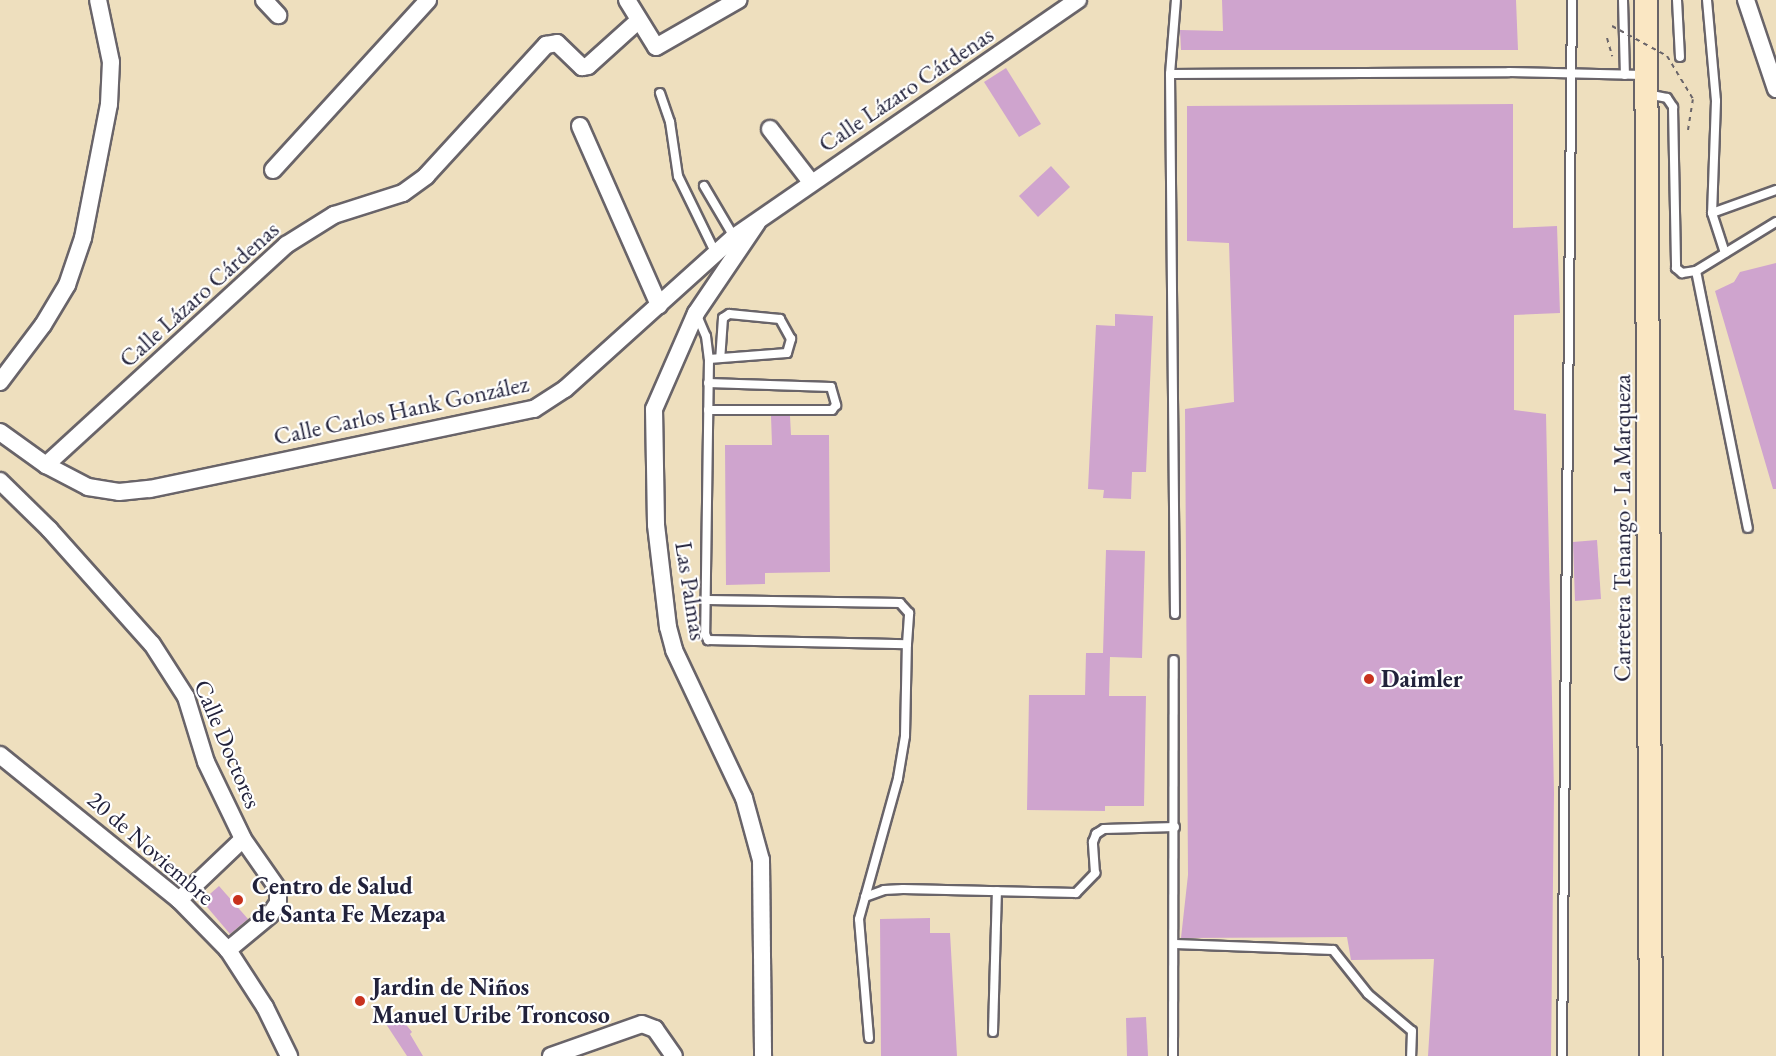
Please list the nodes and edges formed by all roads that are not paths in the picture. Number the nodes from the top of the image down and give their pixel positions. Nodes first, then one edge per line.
1 (264, 0) edge
2 (428, 0) edge
3 (627, 0) edge
4 (738, 0) edge
5 (1078, 0) edge
6 (1176, 0) edge
7 (1572, 0) edge
8 (1623, 0) edge
9 (1646, 0) edge
10 (1677, 0) edge
11 (1707, 0) edge
12 (1746, 0) edge
13 (100, 1) edge
14 (279, 15) dead end
15 (638, 21) junction
16 (1680, 57) dead end
17 (1573, 73) junction
18 (1170, 74) junction
19 (1639, 81) junction
20 (1776, 89) edge
21 (660, 93) dead end
22 (580, 126) dead end
23 (770, 129) dead end
24 (273, 170) dead end
25 (812, 182) junction
26 (704, 186) dead end
27 (1776, 190) edge
28 (1712, 213) junction
29 (761, 218) junction
30 (1776, 222) edge
31 (734, 237) junction
32 (715, 252) junction
33 (1725, 253) junction
34 (1696, 271) junction
35 (658, 305) junction
36 (696, 313) junction
37 (720, 357) junction
38 (709, 359) junction
39 (0, 382) edge
40 (708, 383) junction
41 (708, 410) junction
42 (0, 432) edge
43 (46, 465) junction
44 (0, 481) edge
45 (1748, 528) dead end
46 (708, 600) junction
47 (1174, 614) dead end
48 (907, 644) junction
49 (1174, 660) dead end
50 (0, 755) edge
51 (1175, 827) junction
52 (243, 840) junction
53 (997, 891) junction
54 (865, 897) junction
55 (179, 900) junction
56 (1175, 944) junction
57 (228, 950) junction
58 (993, 1032) dead end
59 (869, 1038) dead end
60 (289, 1056) edge
61 (551, 1056) edge
62 (674, 1056) edge
63 (763, 1056) edge
64 (1173, 1056) edge
65 (1411, 1056) edge
66 (1562, 1056) edge
67 (1651, 1056) edge

1 - 14 street
2 - 24 street
3 - 15 street
4 - 15 street
5 - 25 street, Calle Lázaro Cárdenas
6 - 18 lane
7 - 17 lane
8 - 19 lane
9 - 19 main road, Carretera Tenango - La Marqueza
10 - 16 lane
11 - 28 lane
12 - 20 street
13 - 39 street
15 - 43 street, Calle Lázaro Cárdenas
17 - 18 lane
17 - 19 lane
17 - 66 lane
18 - 47 lane
19 - 34 lane
19 - 67 main road, Carretera Tenango - La Marqueza
21 - 32 lane
22 - 35 street
23 - 25 street
25 - 29 street, Calle Lázaro Cárdenas
26 - 31 lane
27 - 28 lane
28 - 33 lane
29 - 31 street, Calle Carlos Hank González
29 - 36 street, Las Palmas
30 - 33 lane
31 - 32 street, Calle Carlos Hank González
32 - 35 street, Calle Carlos Hank González
33 - 34 lane
34 - 45 lane
35 - 43 street, Calle Carlos Hank González
36 - 38 lane
36 - 63 street, Las Palmas
37 - 37 lane
37 - 38 lane
38 - 40 lane
40 - 41 lane
40 - 41 lane
41 - 46 lane
42 - 43 street, Calle Carlos Hank González
44 - 52 street, Calle Doctores
46 - 48 lane
46 - 48 lane
48 - 54 lane
49 - 51 lane
50 - 55 street, 20 de Noviembre
51 - 53 lane
51 - 56 lane
52 - 55 street
52 - 57 street, Calle Doctores
53 - 54 lane
53 - 58 lane
54 - 59 lane
55 - 57 street, 20 de Noviembre
56 - 64 lane
56 - 65 lane
57 - 60 street, 20 de Noviembre
61 - 62 street

